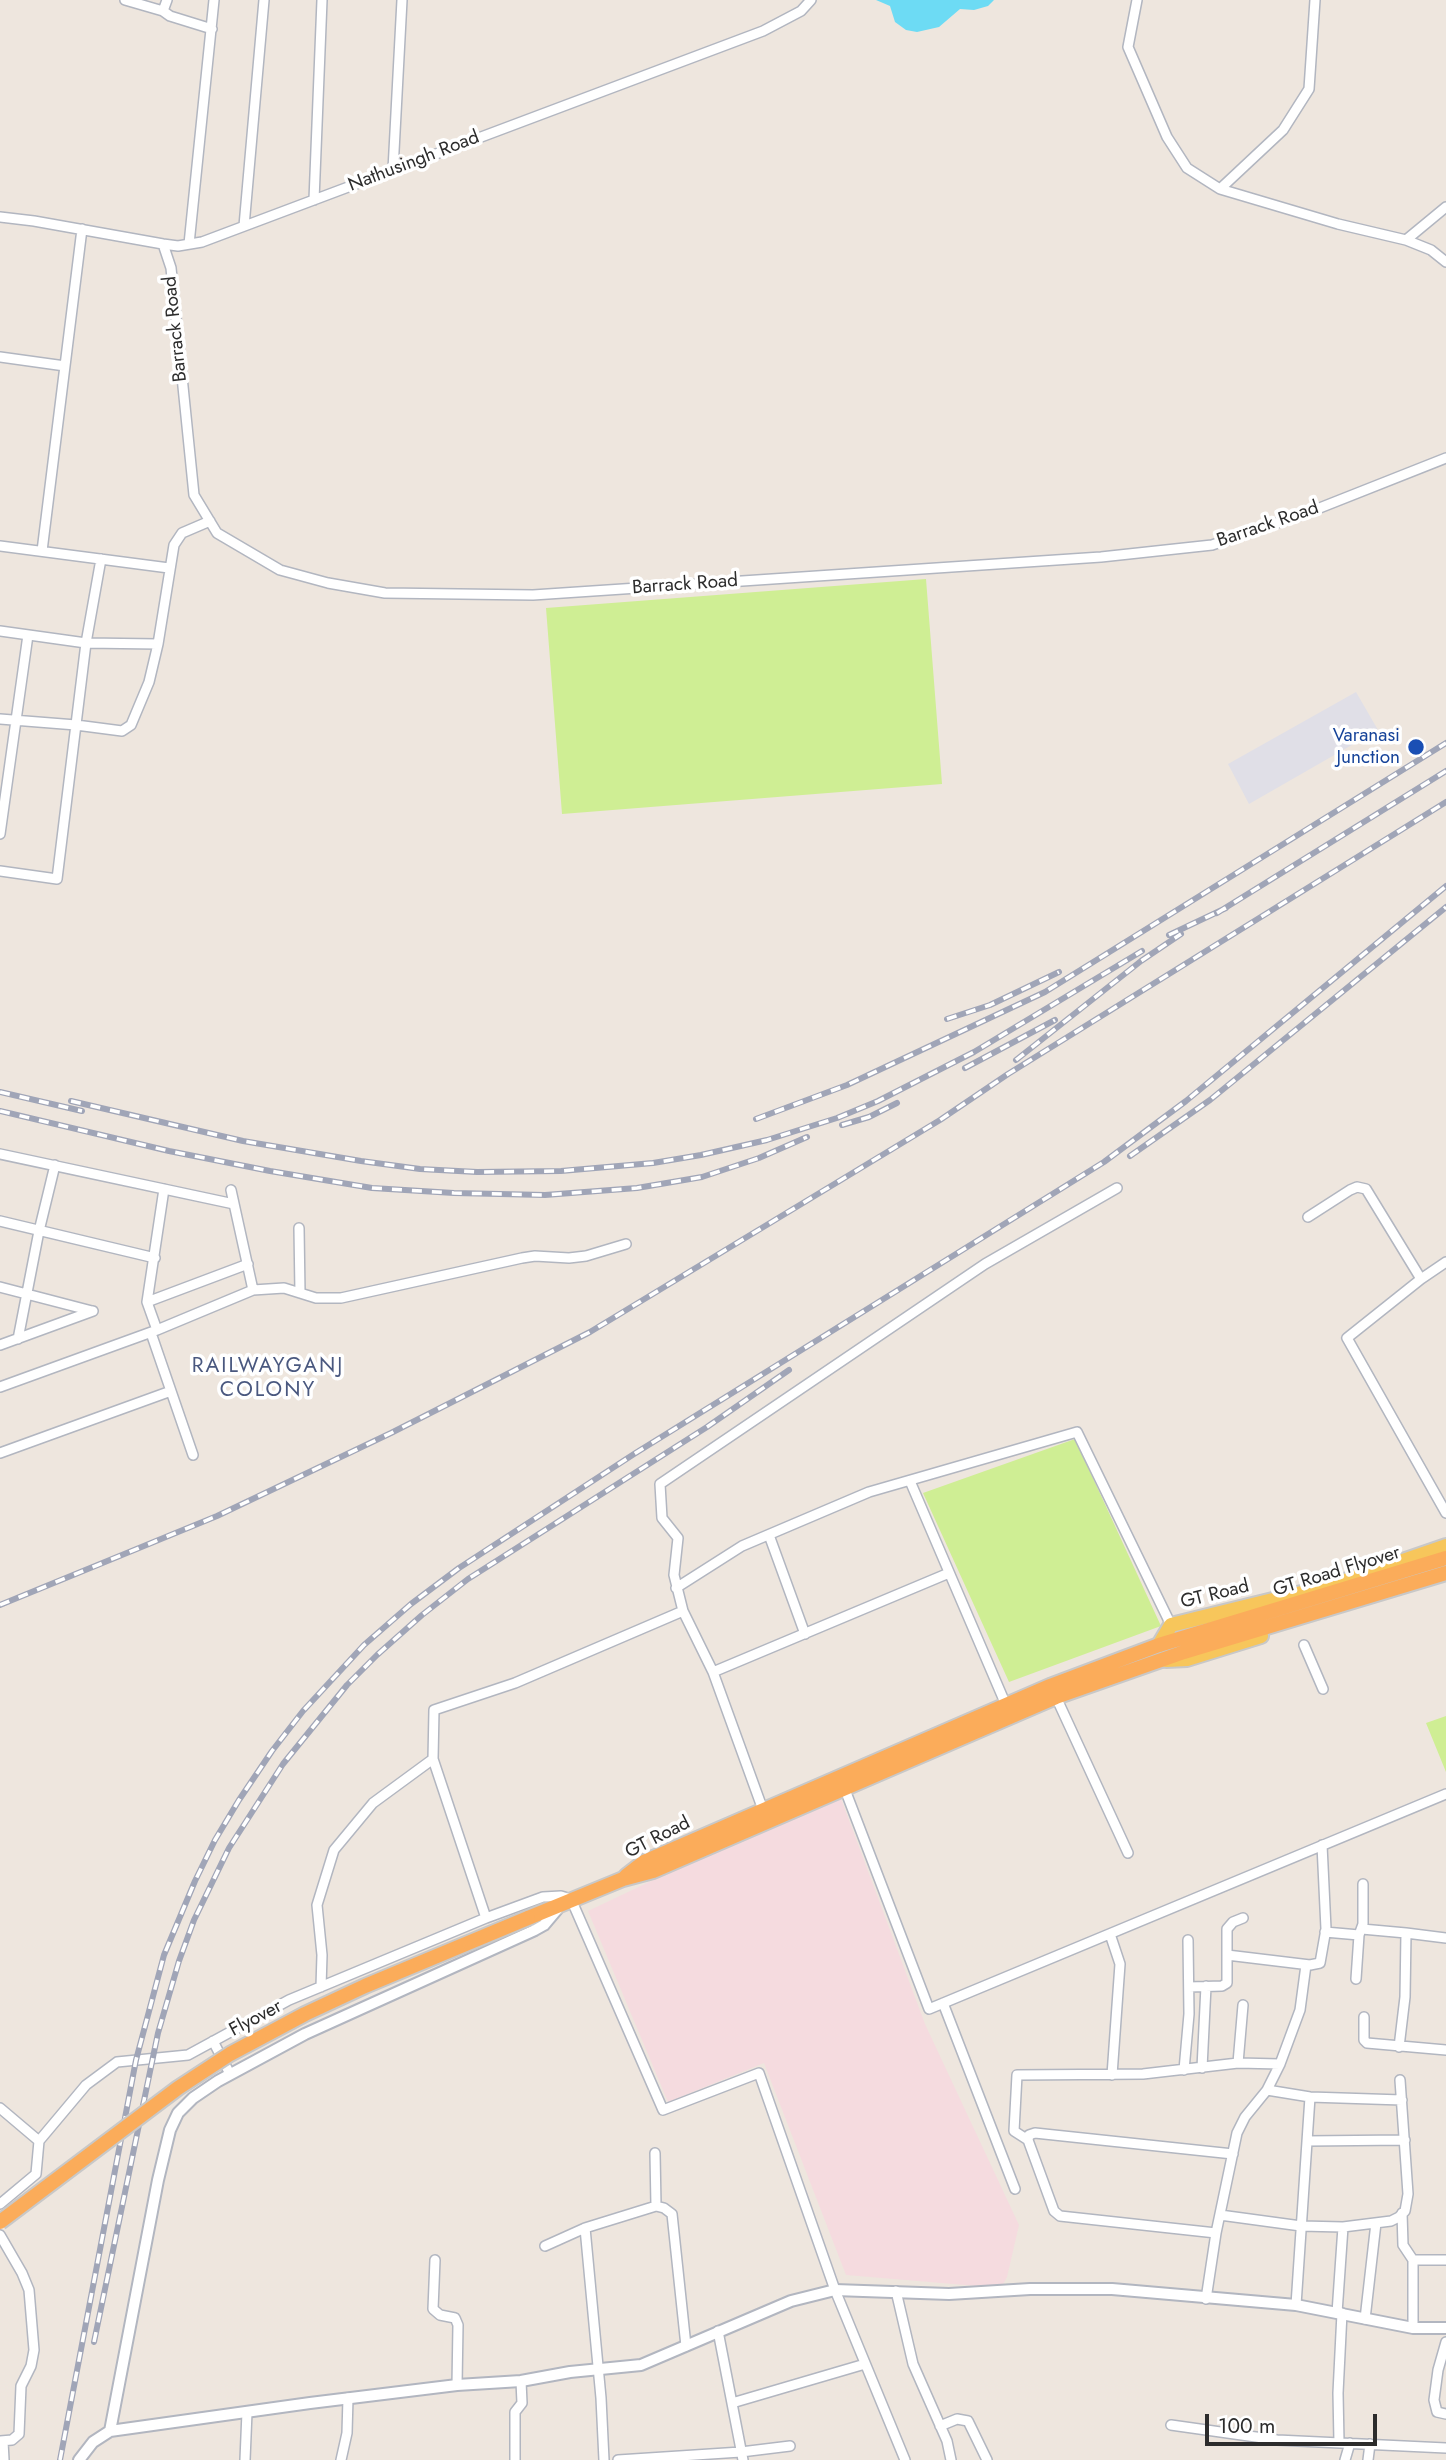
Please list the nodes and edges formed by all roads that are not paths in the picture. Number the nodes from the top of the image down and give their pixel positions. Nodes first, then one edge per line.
1 (125, 0) edge
2 (167, 0) edge
3 (214, 0) edge
4 (264, 0) edge
5 (322, 0) edge
6 (402, 0) edge
7 (811, 0) edge
8 (1137, 0) edge
9 (1315, 0) edge
10 (163, 11) junction
11 (212, 29) junction
12 (393, 170) junction
13 (1220, 188) junction
14 (314, 200) junction
15 (1446, 207) edge
16 (0, 218) edge
17 (244, 226) junction
18 (82, 229) junction
19 (1406, 240) junction
20 (163, 244) junction
21 (189, 244) junction
22 (1446, 262) edge
23 (0, 357) edge
24 (65, 366) junction
25 (1446, 458) edge
26 (210, 522) junction
27 (0, 546) edge
28 (42, 551) junction
29 (101, 559) junction
30 (169, 568) junction
31 (0, 631) edge
32 (28, 635) junction
33 (86, 643) junction
34 (158, 644) junction
35 (0, 719) edge
36 (15, 721) junction
37 (76, 725) junction
38 (3, 786) edge
39 (0, 834) edge
40 (0, 871) edge
41 (0, 1154) edge
42 (55, 1165) junction
43 (1117, 1188) dead end
44 (164, 1189) junction
45 (231, 1190) dead end
46 (234, 1204) junction
47 (1308, 1217) dead end
48 (0, 1221) edge
49 (299, 1228) dead end
50 (39, 1231) junction
51 (626, 1244) dead end
52 (155, 1258) junction
53 (1446, 1262) edge
54 (248, 1264) junction
55 (1421, 1279) junction
56 (0, 1287) edge
57 (253, 1290) junction
58 (27, 1293) junction
59 (300, 1293) junction
60 (147, 1302) junction
61 (154, 1331) junction
62 (18, 1339) junction
63 (0, 1345) edge
64 (0, 1387) edge
65 (171, 1391) junction
66 (0, 1454) edge
67 (192, 1455) dead end
68 (910, 1481) junction
69 (1446, 1513) edge
70 (769, 1535) junction
71 (1446, 1546) edge
72 (1446, 1558) edge
73 (949, 1573) junction
74 (1446, 1573) edge
75 (1446, 1578) edge
76 (676, 1588) junction
77 (683, 1611) junction
78 (1171, 1625) junction
79 (805, 1634) junction
80 (1304, 1644) dead end
81 (1182, 1646) junction
82 (1161, 1653) junction
83 (713, 1672) junction
84 (1323, 1689) dead end
85 (1053, 1691) junction
86 (1006, 1705) junction
87 (433, 1759) junction
88 (844, 1787) junction
89 (1446, 1794) edge
90 (763, 1810) junction
91 (1322, 1845) junction
92 (1128, 1853) dead end
93 (622, 1879) junction
94 (1363, 1884) dead end
95 (566, 1901) junction
96 (486, 1918) junction
97 (1243, 1918) dead end
98 (1325, 1932) junction
99 (1360, 1932) junction
100 (1406, 1933) junction
101 (1110, 1934) junction
102 (1446, 1936) edge
103 (1188, 1940) dead end
104 (1227, 1955) junction
105 (1306, 1965) junction
106 (1356, 1979) dead end
107 (1206, 1986) junction
108 (321, 1987) junction
109 (1189, 1987) junction
110 (943, 2003) junction
111 (1243, 2005) dead end
112 (1364, 2017) dead end
113 (213, 2041) junction
114 (1399, 2047) junction
115 (1446, 2050) edge
116 (1238, 2063) junction
117 (1280, 2064) junction
118 (1202, 2068) junction
119 (1184, 2070) junction
120 (230, 2074) junction
121 (1112, 2075) junction
122 (1400, 2080) dead end
123 (1267, 2090) junction
124 (1310, 2097) junction
125 (1402, 2100) junction
126 (0, 2108) edge
127 (1028, 2140) junction
128 (1405, 2140) junction
129 (38, 2141) junction
130 (1307, 2141) junction
131 (655, 2153) dead end
132 (1233, 2154) junction
133 (1015, 2189) dead end
134 (0, 2204) edge
135 (656, 2206) junction
136 (1402, 2213) junction
137 (1220, 2215) junction
138 (0, 2222) edge
139 (1376, 2223) junction
140 (1301, 2226) junction
141 (1343, 2227) junction
142 (585, 2228) junction
143 (1216, 2233) junction
144 (0, 2235) edge
145 (545, 2246) dead end
146 (435, 2260) dead end
147 (1413, 2260) junction
148 (1446, 2260) edge
149 (835, 2290) junction
150 (896, 2291) junction
151 (1206, 2299) junction
152 (1296, 2305) junction
153 (1340, 2313) junction
154 (1365, 2319) junction
155 (1413, 2328) junction
156 (1446, 2328) edge
157 (718, 2330) junction
158 (1446, 2342) edge
159 (686, 2346) junction
160 (865, 2364) junction
161 (598, 2369) junction
162 (521, 2381) junction
163 (457, 2385) junction
164 (348, 2398) junction
165 (732, 2403) junction
166 (247, 2412) junction
167 (1446, 2414) edge
168 (1171, 2425) dead end
169 (940, 2426) junction
170 (110, 2431) junction
171 (2, 2441) edge
172 (1339, 2442) junction
173 (1350, 2443) junction
174 (1370, 2444) junction
175 (790, 2446) dead end
176 (1446, 2448) edge
177 (742, 2456) edge
178 (4, 2460) edge
179 (79, 2460) edge
180 (245, 2460) edge
181 (341, 2460) edge
182 (514, 2460) edge
183 (604, 2460) edge
184 (618, 2460) edge
185 (905, 2460) edge
186 (951, 2460) edge
187 (987, 2460) edge
188 (1345, 2460) edge
189 (1368, 2460) edge

1 - 10 street
2 - 10 street
3 - 11 street
4 - 17 street
5 - 14 street
6 - 12 street
7 - 12 street, Nathusingh Road
8 - 13 street
9 - 13 street
10 - 11 street
11 - 21 street
12 - 14 street, Nathusingh Road
13 - 19 street
14 - 17 street, Nathusingh Road
15 - 19 street
16 - 18 street, Nathusingh Road
17 - 21 street, Nathusingh Road
18 - 20 street, Nathusingh Road
18 - 24 street
19 - 22 street
20 - 21 street, Nathusingh Road
20 - 26 street, Barrack Road
23 - 24 street
24 - 28 street
25 - 26 street, Barrack Road
26 - 30 street
27 - 28 street
28 - 29 street
29 - 30 street
29 - 33 street
30 - 34 street
31 - 32 street
32 - 33 street
32 - 36 street
33 - 34 street
33 - 37 street
34 - 37 street
35 - 36 street
36 - 37 street
36 - 38 street
37 - 40 street
38 - 39 street
41 - 42 street
42 - 44 street
42 - 50 street
43 - 76 street
44 - 46 street
44 - 52 street
45 - 46 street
46 - 54 street
47 - 55 street
48 - 50 street
49 - 59 street
50 - 52 street
50 - 58 street
51 - 59 street
52 - 60 street
53 - 55 street
54 - 57 street
54 - 60 street
55 - 69 street
56 - 58 street
57 - 59 street
57 - 61 street
58 - 62 street
58 - 62 street
60 - 61 street
61 - 64 street
61 - 65 street
62 - 63 street
65 - 66 street
65 - 67 street
68 - 70 street
68 - 73 street
68 - 78 street
70 - 76 street
70 - 79 street
71 - 78 main road, GT Road
72 - 81 highway, GT Road Flyover
73 - 79 street
73 - 86 street
74 - 81 highway, GT Road Flyover
75 - 82 main road, GT Road
76 - 77 street
77 - 83 street
77 - 87 street
78 - 82 main road, GT Road
79 - 83 street
80 - 84 street
81 - 82 highway, GT Road Flyover
82 - 85 highway, GT Road
83 - 90 street
85 - 86 highway, GT Road
85 - 88 highway, GT Road
85 - 92 street
86 - 90 highway, GT Road
87 - 96 street
87 - 108 street
88 - 93 highway, GT Road
88 - 110 street
89 - 91 street
90 - 93 highway, GT Road
91 - 98 street
91 - 101 street
93 - 95 highway, Flyover
94 - 99 street
95 - 96 street
95 - 120 street
95 - 138 highway, Flyover, bridge
95 - 149 street
96 - 108 street
97 - 104 street
98 - 99 street
98 - 105 street
99 - 100 street
99 - 106 street
100 - 102 street
100 - 114 street
101 - 110 street
101 - 121 street
103 - 109 street
104 - 105 street
104 - 107 street
105 - 117 street
107 - 109 street
107 - 118 street
108 - 113 street
109 - 119 street
110 - 133 street
111 - 116 street
112 - 114 street
113 - 120 street
113 - 129 street
114 - 115 street
116 - 117 street
116 - 118 street
117 - 123 street
118 - 119 street
119 - 121 street
120 - 170 street
121 - 127 street
122 - 125 street
123 - 124 street
123 - 132 street
124 - 125 street
124 - 130 street
125 - 128 street
126 - 129 street
127 - 132 street
127 - 143 street
128 - 130 street
128 - 136 street
129 - 134 street
130 - 140 street
131 - 135 street
132 - 137 street
135 - 142 street
135 - 159 street
136 - 139 street
136 - 147 street
137 - 140 street
137 - 143 street
139 - 141 street
139 - 154 street
140 - 141 street
140 - 152 street
141 - 153 street
142 - 145 street
142 - 161 street
143 - 151 street
144 - 171 street
146 - 163 street
147 - 148 street
147 - 155 street
149 - 150 street
149 - 157 street
149 - 160 street
150 - 151 street
150 - 169 street
151 - 152 street
152 - 153 street
153 - 154 street
153 - 172 street
154 - 155 street
155 - 156 street
157 - 159 street
157 - 165 street
158 - 167 street
159 - 161 street
160 - 165 street
160 - 185 street
161 - 162 street
161 - 183 street
162 - 163 street
162 - 182 street
163 - 164 street
164 - 166 street
164 - 181 street
165 - 177 street
166 - 170 street
166 - 180 street
168 - 172 street
169 - 186 street
169 - 187 street
170 - 179 street
171 - 178 street
172 - 173 street
173 - 174 street
173 - 188 street
174 - 176 street
174 - 189 street
175 - 177 street
177 - 184 street

